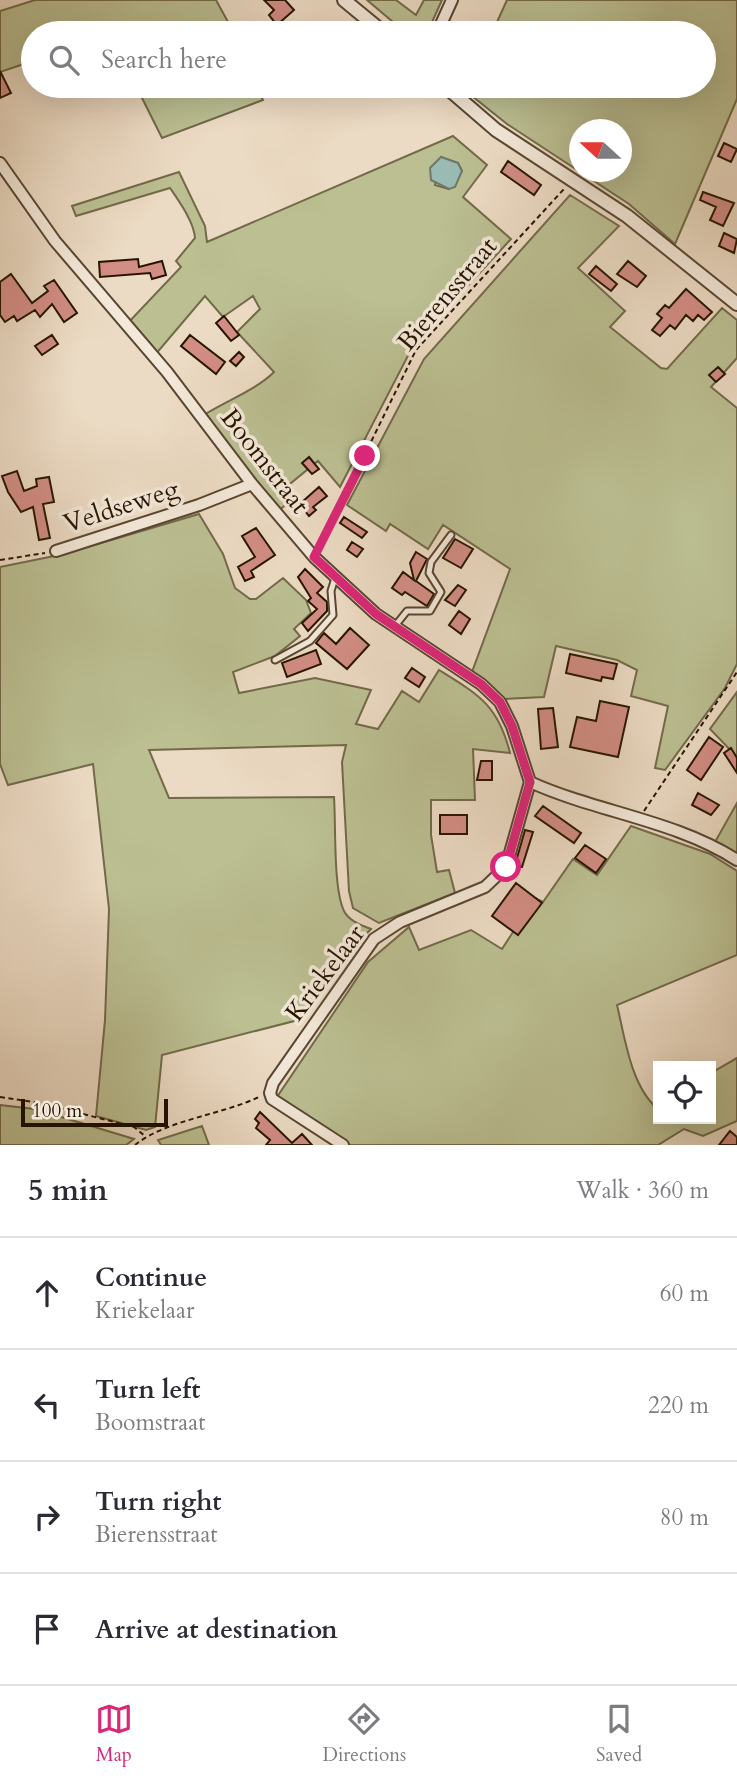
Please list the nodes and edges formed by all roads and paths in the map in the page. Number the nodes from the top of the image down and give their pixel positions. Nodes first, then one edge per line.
1 (344, 0) edge
2 (452, 0) edge
3 (369, 21) edge
4 (442, 21) edge
5 (459, 98) edge
6 (0, 163) edge
7 (569, 179) edge
8 (569, 182) edge
9 (574, 182) edge
10 (737, 304) edge
11 (252, 484) junction
12 (451, 536) dead end
13 (56, 551) joint
14 (314, 557) junction
15 (0, 560) edge
16 (335, 578) junction
17 (395, 626) junction
18 (275, 660) dead end
19 (737, 672) edge
20 (530, 782) junction
21 (640, 818) junction
22 (737, 860) edge
23 (270, 1093) junction
24 (0, 1097) edge
25 (145, 1136) junction
26 (135, 1145) edge
27 (343, 1145) edge

1 - 3 street
2 - 4 street
5 - 7 street
6 - 11 street, Boomstraat
8 - 14 path, Bierensstraat
9 - 10 street
11 - 13 street, Veldseweg
11 - 14 street, Boomstraat
12 - 17 lane
13 - 15 path, Veldseweg
14 - 16 street, Boomstraat
16 - 17 street, Boomstraat
16 - 18 lane
17 - 20 street, Boomstraat
19 - 21 path
20 - 21 street
20 - 23 street, Kriekelaar
21 - 22 street
23 - 25 path
23 - 27 street
24 - 25 path
25 - 26 path

